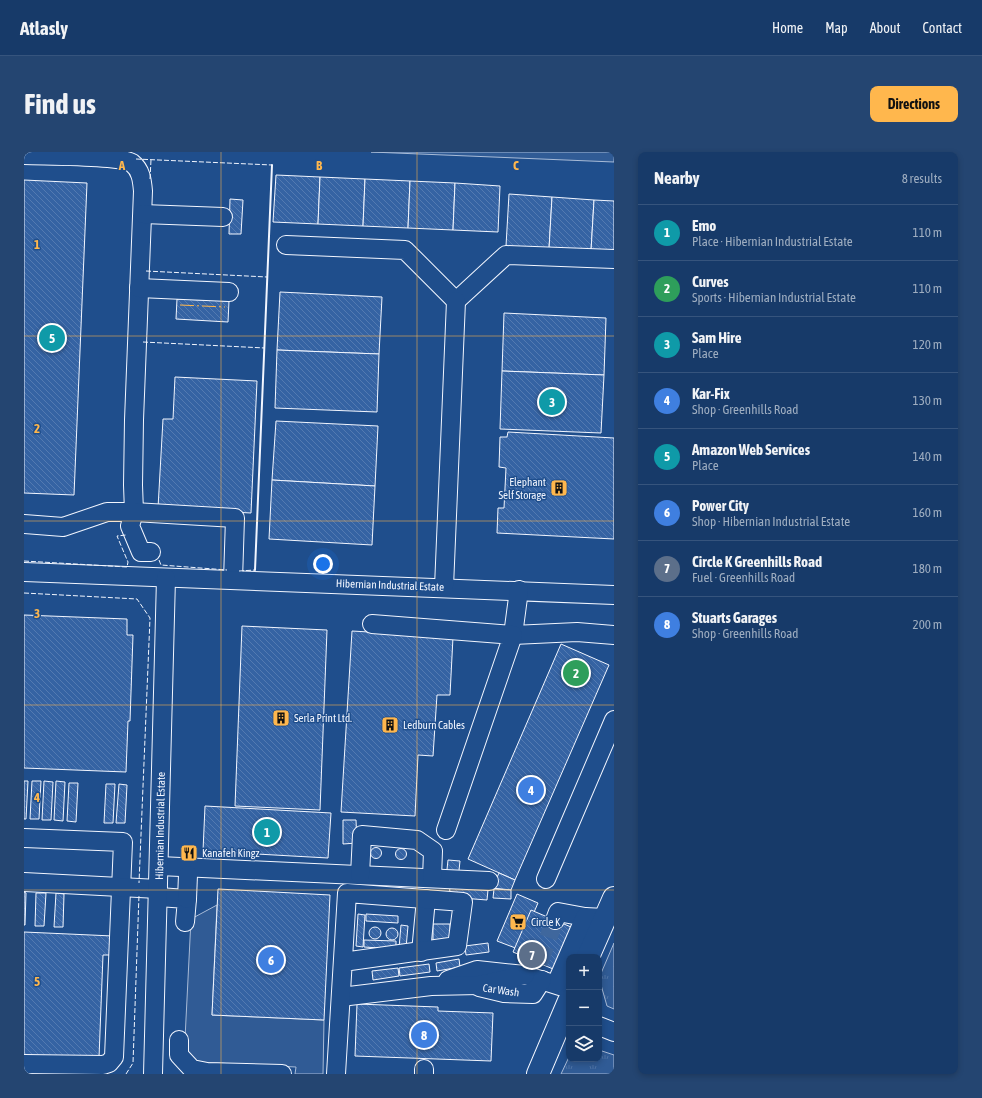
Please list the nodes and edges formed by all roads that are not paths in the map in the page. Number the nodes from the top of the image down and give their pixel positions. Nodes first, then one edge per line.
1 (24, 155) edge
2 (142, 214) junction
3 (223, 217) dead end
4 (286, 245) dead end
5 (614, 259) edge
6 (139, 288) junction
7 (229, 292) dead end
8 (456, 302) junction
9 (134, 512) junction
10 (24, 524) edge
11 (24, 572) edge
12 (158, 578) junction
13 (233, 580) junction
14 (444, 587) junction
15 (519, 590) junction
16 (614, 595) edge
17 (372, 624) dead end
18 (513, 635) junction
19 (614, 635) edge
20 (614, 720) edge
21 (446, 830) dead end
22 (24, 838) edge
23 (159, 866) junction
24 (188, 875) dead end
25 (360, 875) junction
26 (432, 878) junction
27 (546, 879) dead end
28 (489, 881) dead end
29 (24, 882) edge
30 (122, 886) junction
31 (158, 893) junction
32 (614, 898) edge
33 (187, 899) junction
34 (426, 899) junction
35 (595, 918) junction
36 (555, 920) dead end
37 (185, 922) dead end
38 (420, 952) junction
39 (589, 954) edge
40 (343, 962) junction
41 (544, 978) edge
42 (341, 997) junction
43 (566, 1012) edge
44 (602, 1027) edge
45 (614, 1032) edge
46 (179, 1040) dead end
47 (24, 1064) edge
48 (153, 1074) edge
49 (282, 1074) edge
50 (336, 1074) edge
51 (538, 1074) edge

1 - 2 street
2 - 3 street
2 - 6 street
4 - 8 street
5 - 8 street
6 - 7 street
6 - 9 street
8 - 14 street
9 - 10 street
9 - 12 street
9 - 13 street
11 - 12 street, Hibernian Industrial Estate
12 - 13 street, Hibernian Industrial Estate
12 - 23 street, Hibernian Industrial Estate
13 - 14 street, Hibernian Industrial Estate
14 - 15 street, Hibernian Industrial Estate
15 - 16 street, Hibernian Industrial Estate
15 - 18 street
17 - 18 street
18 - 19 street
18 - 21 street
20 - 27 street
22 - 30 street
23 - 25 street
23 - 31 street, Hibernian Industrial Estate
24 - 33 street
25 - 26 street
25 - 26 street
26 - 28 street
29 - 30 street
30 - 31 street
30 - 47 street
31 - 33 street
31 - 48 street, Hibernian Industrial Estate
32 - 35 main road
33 - 37 street
34 - 38 street
34 - 38 street
34 - 40 street
35 - 36 street
35 - 39 main road
35 - 41 street
38 - 40 street
40 - 42 street
41 - 42 street, Car Wash
42 - 50 street
43 - 51 main road
44 - 45 street
46 - 49 street

